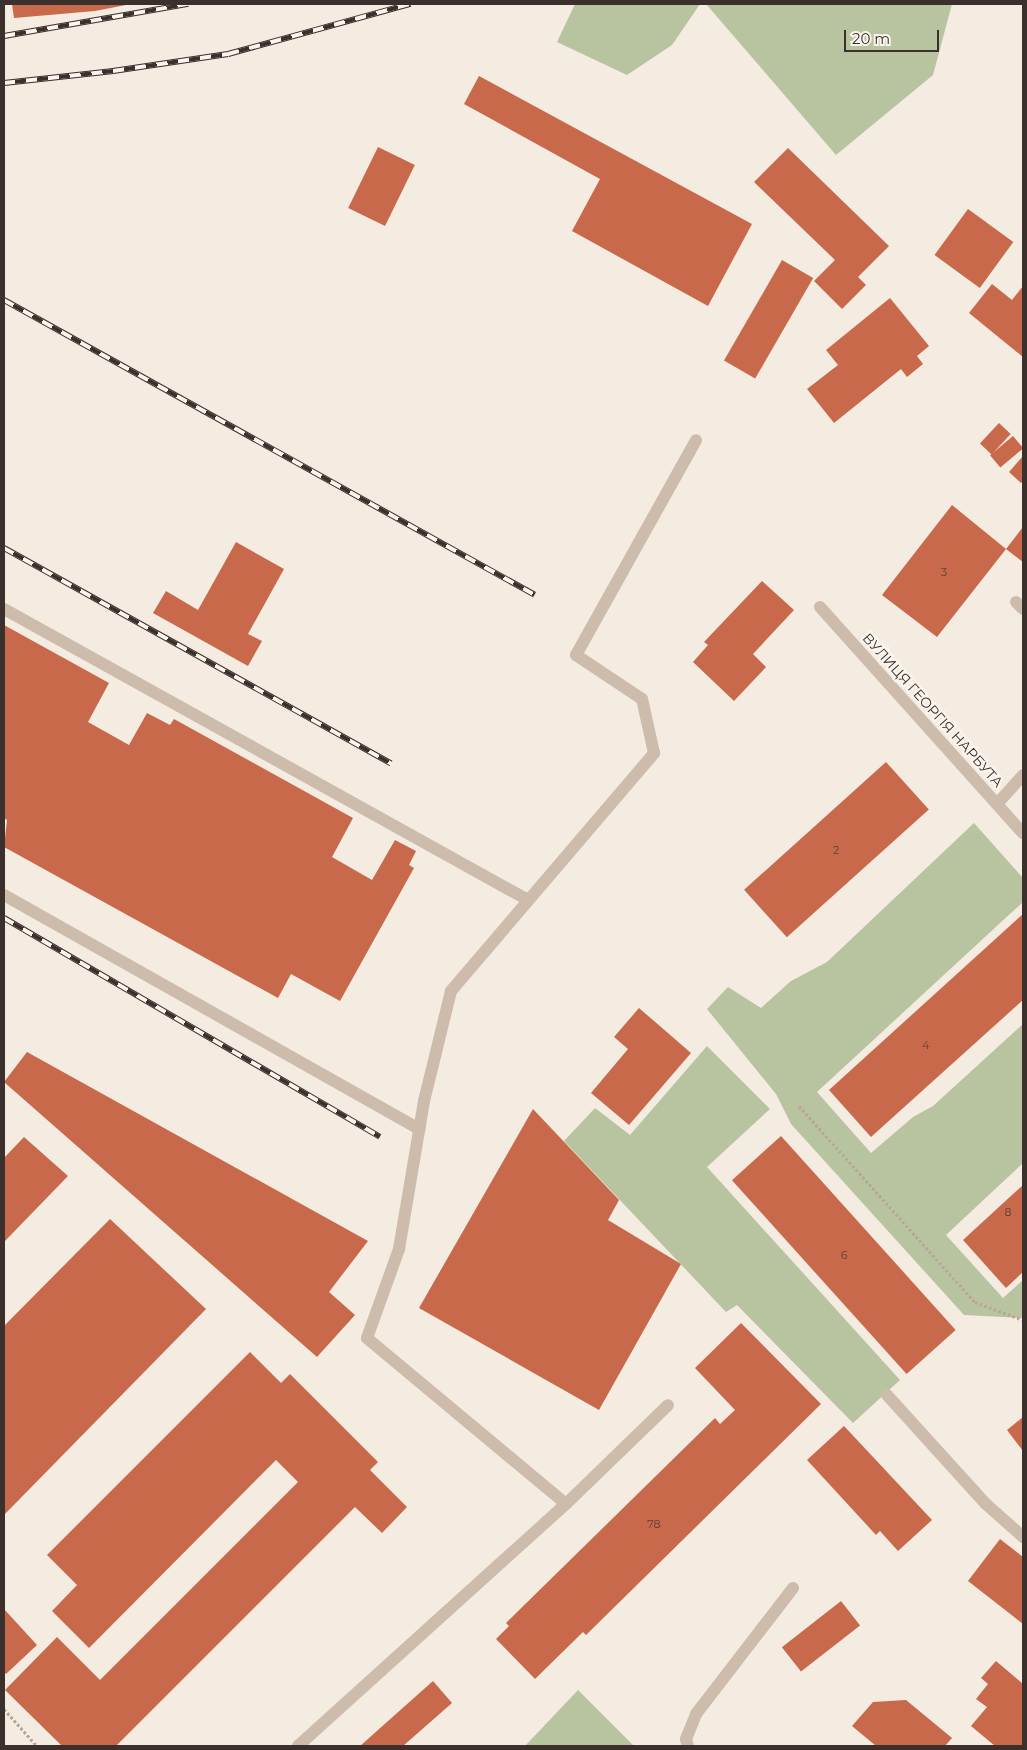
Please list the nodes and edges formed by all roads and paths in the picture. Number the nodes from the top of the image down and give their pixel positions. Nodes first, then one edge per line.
1 (696, 440) dead end
2 (820, 606) dead end
3 (4, 609) edge
4 (1023, 775) edge
5 (997, 804) junction
6 (1023, 833) edge
7 (4, 895) edge
8 (528, 900) junction
9 (799, 1106) dead end
10 (420, 1128) junction
11 (1023, 1320) edge
12 (887, 1395) dead end
13 (668, 1405) dead end
14 (566, 1504) junction
15 (1023, 1537) edge
16 (793, 1588) dead end
17 (4, 1709) edge
18 (37, 1746) edge
19 (298, 1746) edge
20 (688, 1746) edge

1 - 8 street
2 - 5 street, ВУЛИЦЯ ГЕОРГІЯ НАРБУТА
3 - 8 street
4 - 5 street
5 - 6 street, ВУЛИЦЯ ГЕОРГІЯ НАРБУТА
7 - 10 street
8 - 10 street
9 - 11 path
10 - 14 street
12 - 15 street
13 - 14 street
14 - 19 street
16 - 20 street
17 - 18 path

